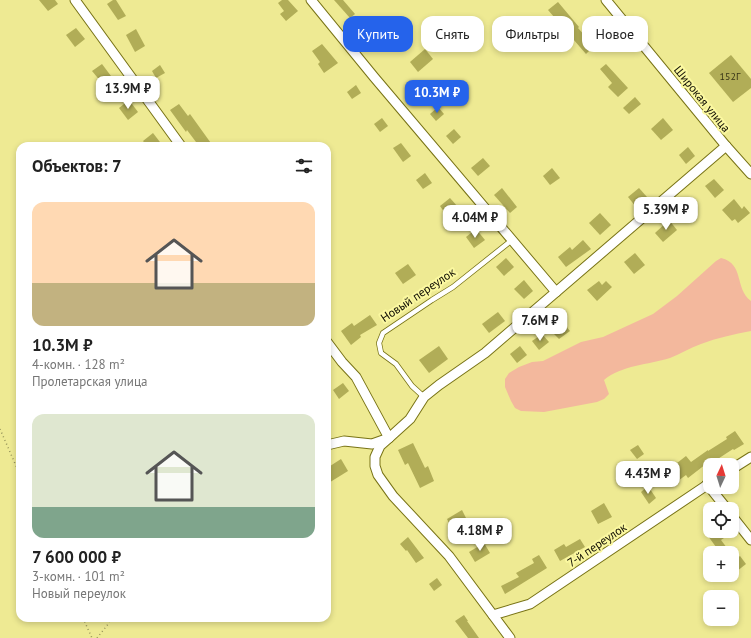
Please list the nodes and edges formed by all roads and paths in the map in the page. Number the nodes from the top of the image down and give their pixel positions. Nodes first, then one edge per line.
1 (75, 0) edge
2 (310, 0) edge
3 (606, 0) edge
4 (178, 142) edge
5 (726, 146) junction
6 (751, 174) edge
7 (512, 240) junction
8 (556, 292) junction
9 (331, 347) edge
10 (424, 397) junction
11 (0, 429) edge
12 (389, 438) junction
13 (331, 444) edge
14 (751, 457) edge
15 (739, 465) edge
16 (16, 466) edge
17 (703, 488) edge
18 (739, 525) edge
19 (751, 540) edge
20 (492, 615) junction
21 (85, 622) edge
22 (109, 622) edge
23 (92, 638) edge
24 (97, 638) edge
25 (510, 638) edge

1 - 4 street
2 - 7 street
3 - 5 street, Широкая улица
5 - 6 street, Широкая улица
5 - 8 street
7 - 8 street
7 - 10 lane, Новый переулок
8 - 10 street
9 - 12 street
10 - 12 street
11 - 16 path
12 - 13 street
12 - 20 street
14 - 15 street
17 - 20 street, 7-й переулок
18 - 19 street
20 - 25 street
21 - 23 path
22 - 24 path

